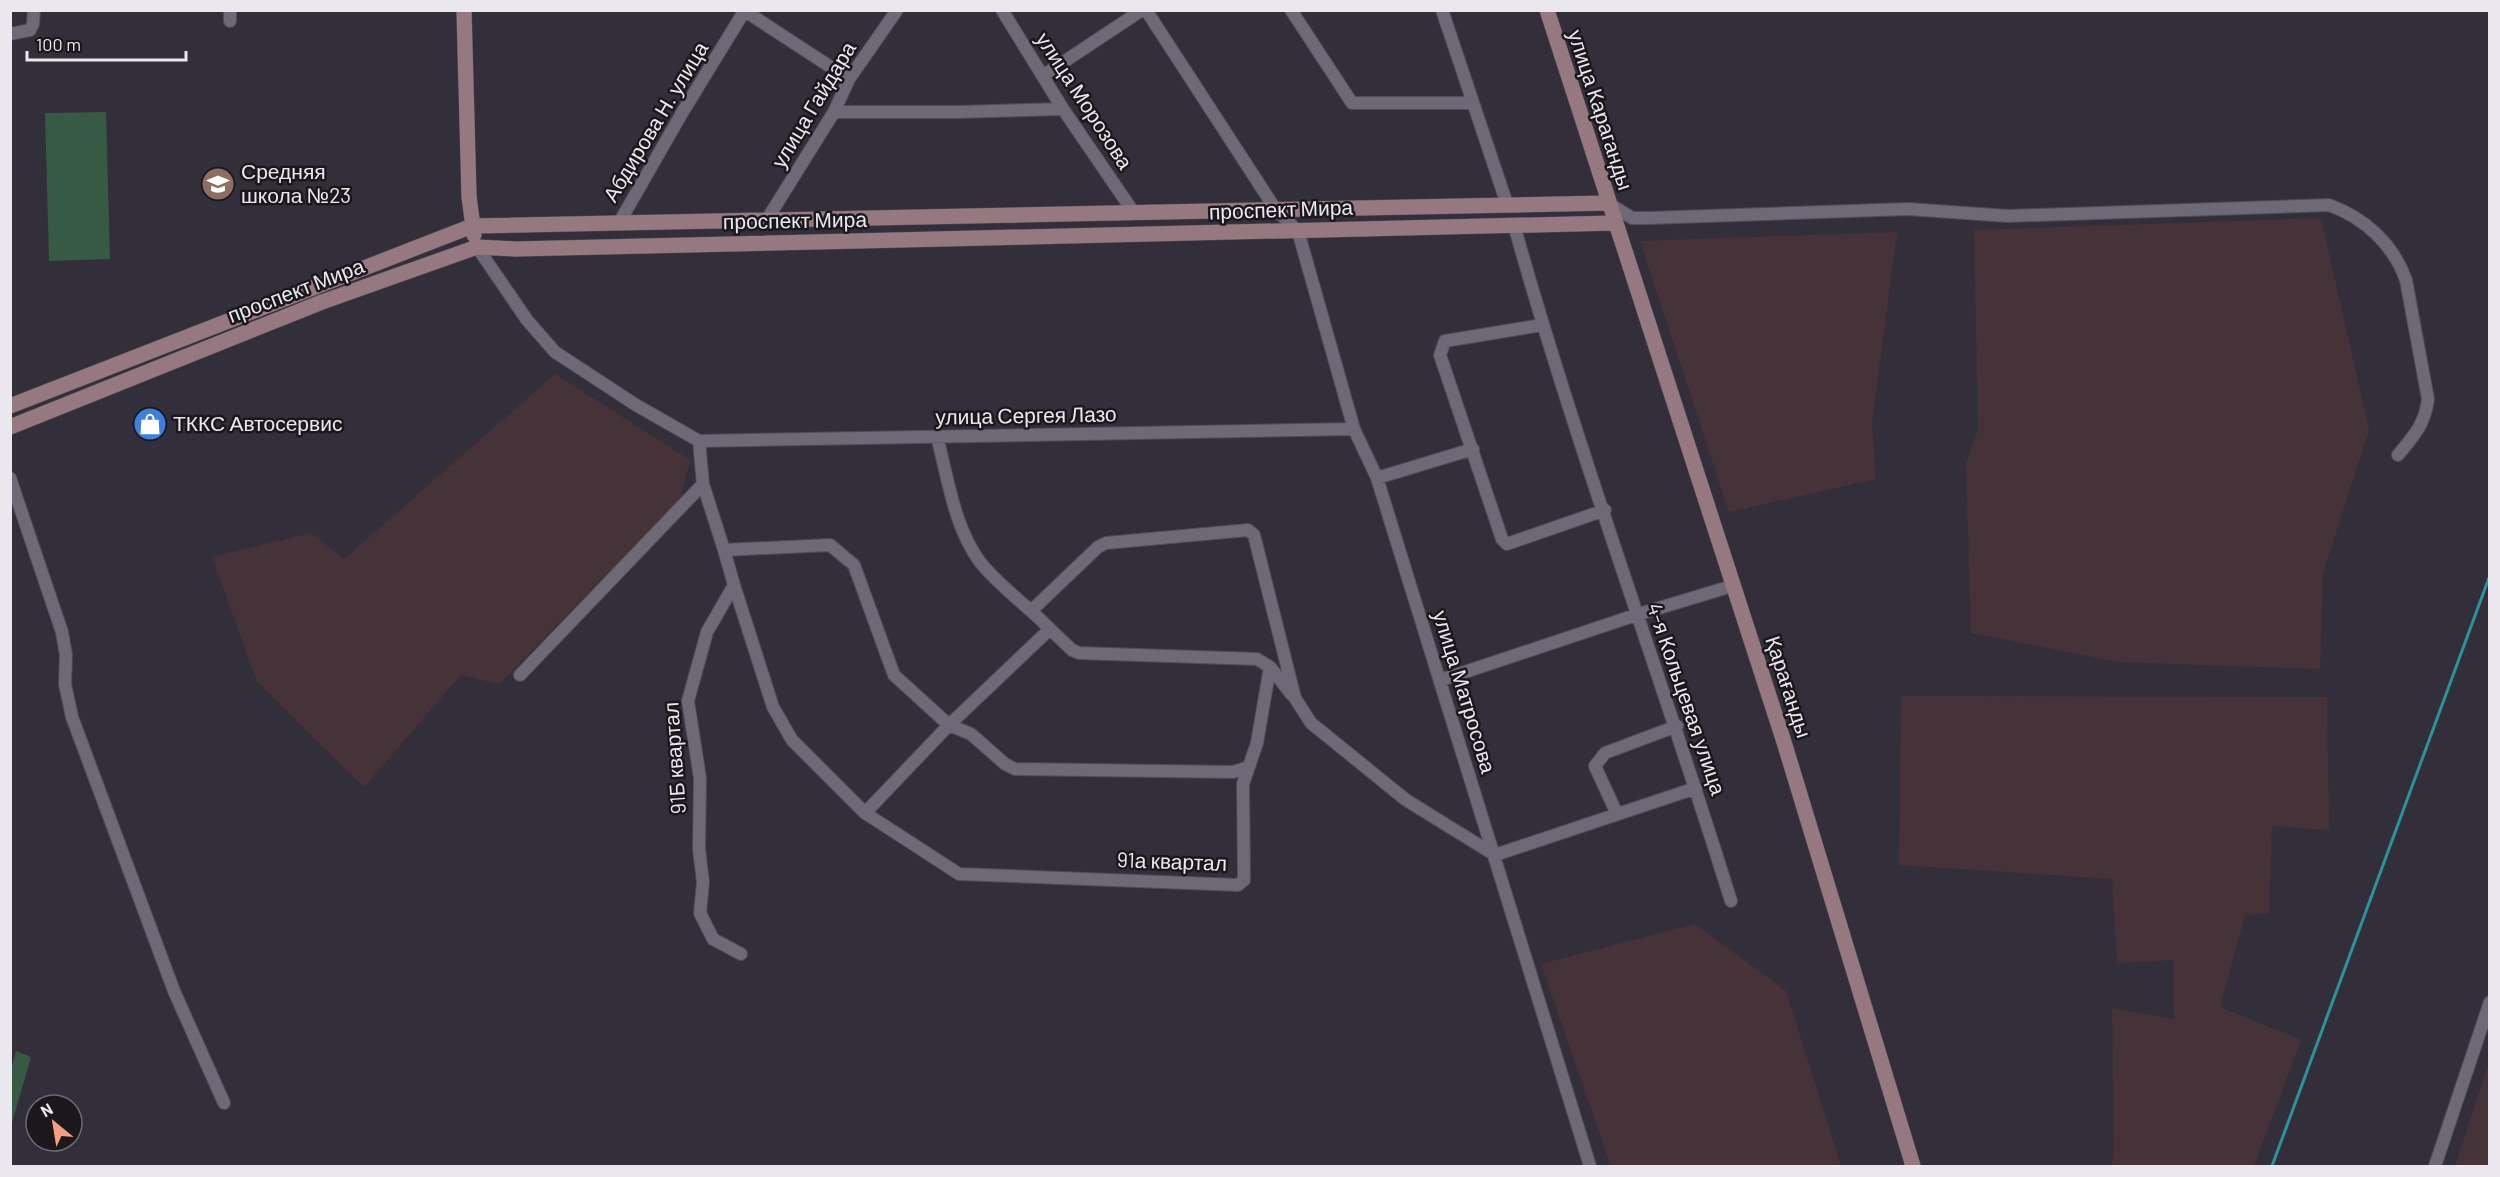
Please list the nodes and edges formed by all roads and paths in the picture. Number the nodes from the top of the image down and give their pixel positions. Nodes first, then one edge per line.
1 (464, 10) edge
2 (897, 10) edge
3 (1002, 10) edge
4 (1144, 10) edge
5 (1290, 10) edge
6 (1442, 10) edge
7 (1547, 10) edge
8 (34, 11) edge
9 (745, 11) edge
10 (10, 34) edge
11 (1044, 75) junction
12 (849, 79) junction
13 (1472, 103) junction
14 (1063, 109) junction
15 (834, 112) junction
16 (1608, 203) junction
17 (1506, 204) junction
18 (1276, 210) junction
19 (1134, 213) junction
20 (1632, 218) junction
21 (766, 221) junction
22 (619, 223) junction
23 (1615, 223) junction
24 (1514, 225) junction
25 (472, 226) junction
26 (1298, 231) junction
27 (477, 247) junction
28 (1542, 324) junction
29 (10, 406) edge
30 (10, 427) edge
31 (1354, 429) junction
32 (937, 437) junction
33 (699, 441) junction
34 (1473, 448) junction
35 (2398, 454) dead end
36 (10, 478) edge
37 (1377, 478) junction
38 (703, 484) junction
39 (1605, 510) junction
40 (724, 550) junction
41 (734, 585) junction
42 (1732, 586) junction
43 (1032, 610) junction
44 (1636, 615) junction
45 (1050, 629) junction
46 (1270, 666) junction
47 (520, 675) dead end
48 (1441, 680) junction
49 (1295, 698) junction
50 (949, 725) junction
51 (1677, 726) junction
52 (1249, 767) junction
53 (1696, 788) junction
54 (865, 813) junction
55 (1617, 814) junction
56 (1495, 855) junction
57 (1731, 901) dead end
58 (741, 954) dead end
59 (2490, 1002) edge
60 (224, 1103) dead end
61 (1590, 1167) edge
62 (1913, 1167) edge
63 (2435, 1167) edge

1 - 25 main road
2 - 12 street, улица Гайдара
3 - 11 street, улица Морозова
4 - 11 street
4 - 18 street
5 - 13 street
6 - 13 street
7 - 16 main road, улица Караганды
8 - 10 street
9 - 12 street
9 - 22 street, Абдирова Н. улица
11 - 14 street, улица Морозова
12 - 15 street, улица Гайдара
13 - 17 street
14 - 15 street
14 - 19 street, улица Морозова
15 - 21 street, улица Гайдара
16 - 17 main road, проспект Мира
16 - 20 street
16 - 23 main road, улица Караганды
17 - 18 main road, проспект Мира
18 - 19 main road, проспект Мира
18 - 26 street
19 - 21 main road, проспект Мира
20 - 23 street
20 - 35 street
21 - 22 main road, проспект Мира
22 - 25 main road, проспект Мира
23 - 24 main road, проспект Мира
23 - 42 main road, Қарағанды
24 - 26 main road, проспект Мира
24 - 28 street, 4-я Кольцевая улица
25 - 27 main road
25 - 29 main road, проспект Мира
26 - 27 main road, проспект Мира
26 - 31 street, улица Матросова
27 - 30 main road, проспект Мира
27 - 33 street
28 - 34 street
28 - 39 street, 4-я Кольцевая улица
31 - 32 street, улица Сергея Лазо
31 - 37 street, улица Матросова
32 - 33 street, улица Сергея Лазо
32 - 43 street
33 - 38 street
34 - 37 street
34 - 39 street
36 - 60 street
37 - 48 street, улица Матросова
38 - 40 street
38 - 47 street
39 - 44 street, 4-я Кольцевая улица
40 - 41 street
40 - 50 street
41 - 54 street
41 - 58 street, 91Б квартал
42 - 44 street
42 - 62 main road, Қарағанды
43 - 45 street
43 - 49 street
44 - 48 street
44 - 51 street, 4-я Кольцевая улица
45 - 46 street
45 - 50 street
46 - 49 street
46 - 52 street
48 - 56 street, улица Матросова
49 - 56 street
50 - 52 street
50 - 54 street
51 - 53 street, 4-я Кольцевая улица
51 - 55 street
52 - 54 street, 91а квартал
53 - 55 street
53 - 57 street, 4-я Кольцевая улица
55 - 56 street
56 - 61 street, улица Матросова
59 - 63 street

